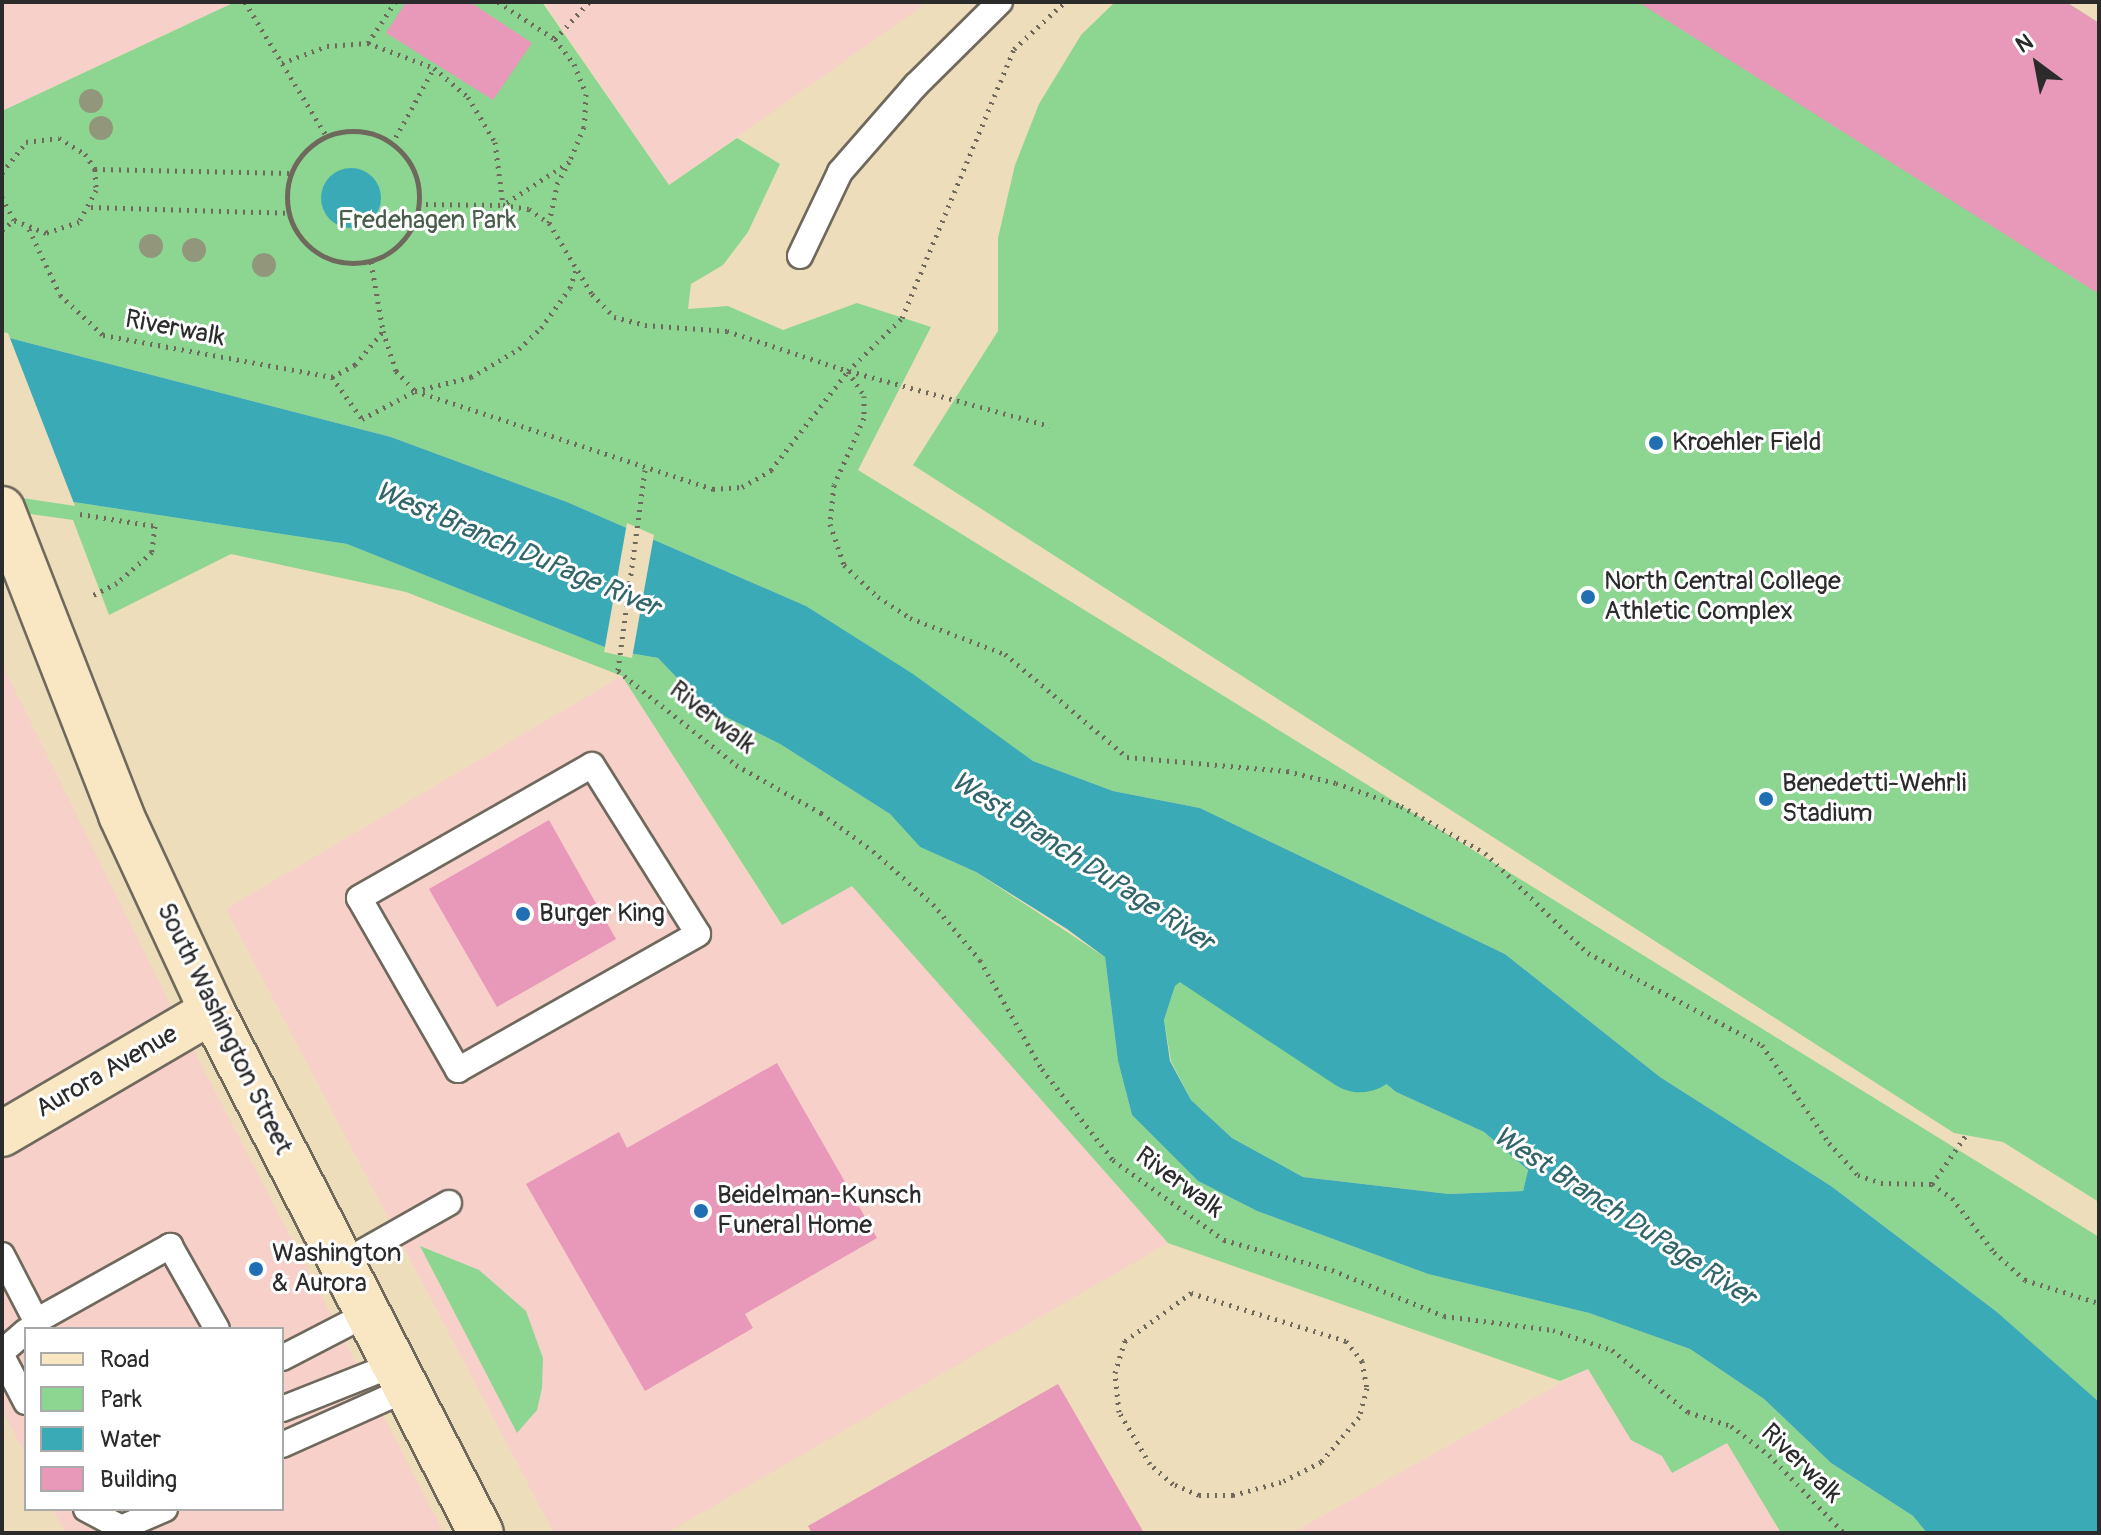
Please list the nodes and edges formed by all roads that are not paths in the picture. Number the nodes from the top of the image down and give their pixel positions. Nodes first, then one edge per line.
1 (1000, 2) edge
2 (800, 256) dead end
3 (2, 509) edge
4 (373, 920) joint
5 (212, 1011) junction
6 (2, 1134) edge
7 (449, 1203) dead end
8 (2, 1255) edge
9 (341, 1264) junction
10 (367, 1314) junction
11 (30, 1327) edge
12 (216, 1327) edge
13 (24, 1333) edge
14 (2, 1355) edge
15 (284, 1357) edge
16 (399, 1377) junction
17 (24, 1378) edge
18 (24, 1398) edge
19 (284, 1408) edge
20 (284, 1444) edge
21 (87, 1511) edge
22 (160, 1511) edge
23 (481, 1533) edge

1 - 2 lane
3 - 5 main road, South Washington Street
4 - 4 lane
5 - 6 main road, Aurora Avenue
5 - 9 main road, South Washington Street
7 - 9 lane
8 - 11 lane
9 - 10 main road, South Washington Street
10 - 15 lane
10 - 16 main road, South Washington Street
11 - 12 lane
13 - 14 lane
14 - 17 lane
14 - 18 lane
16 - 19 lane
16 - 20 lane
16 - 23 main road, South Washington Street
21 - 22 lane

